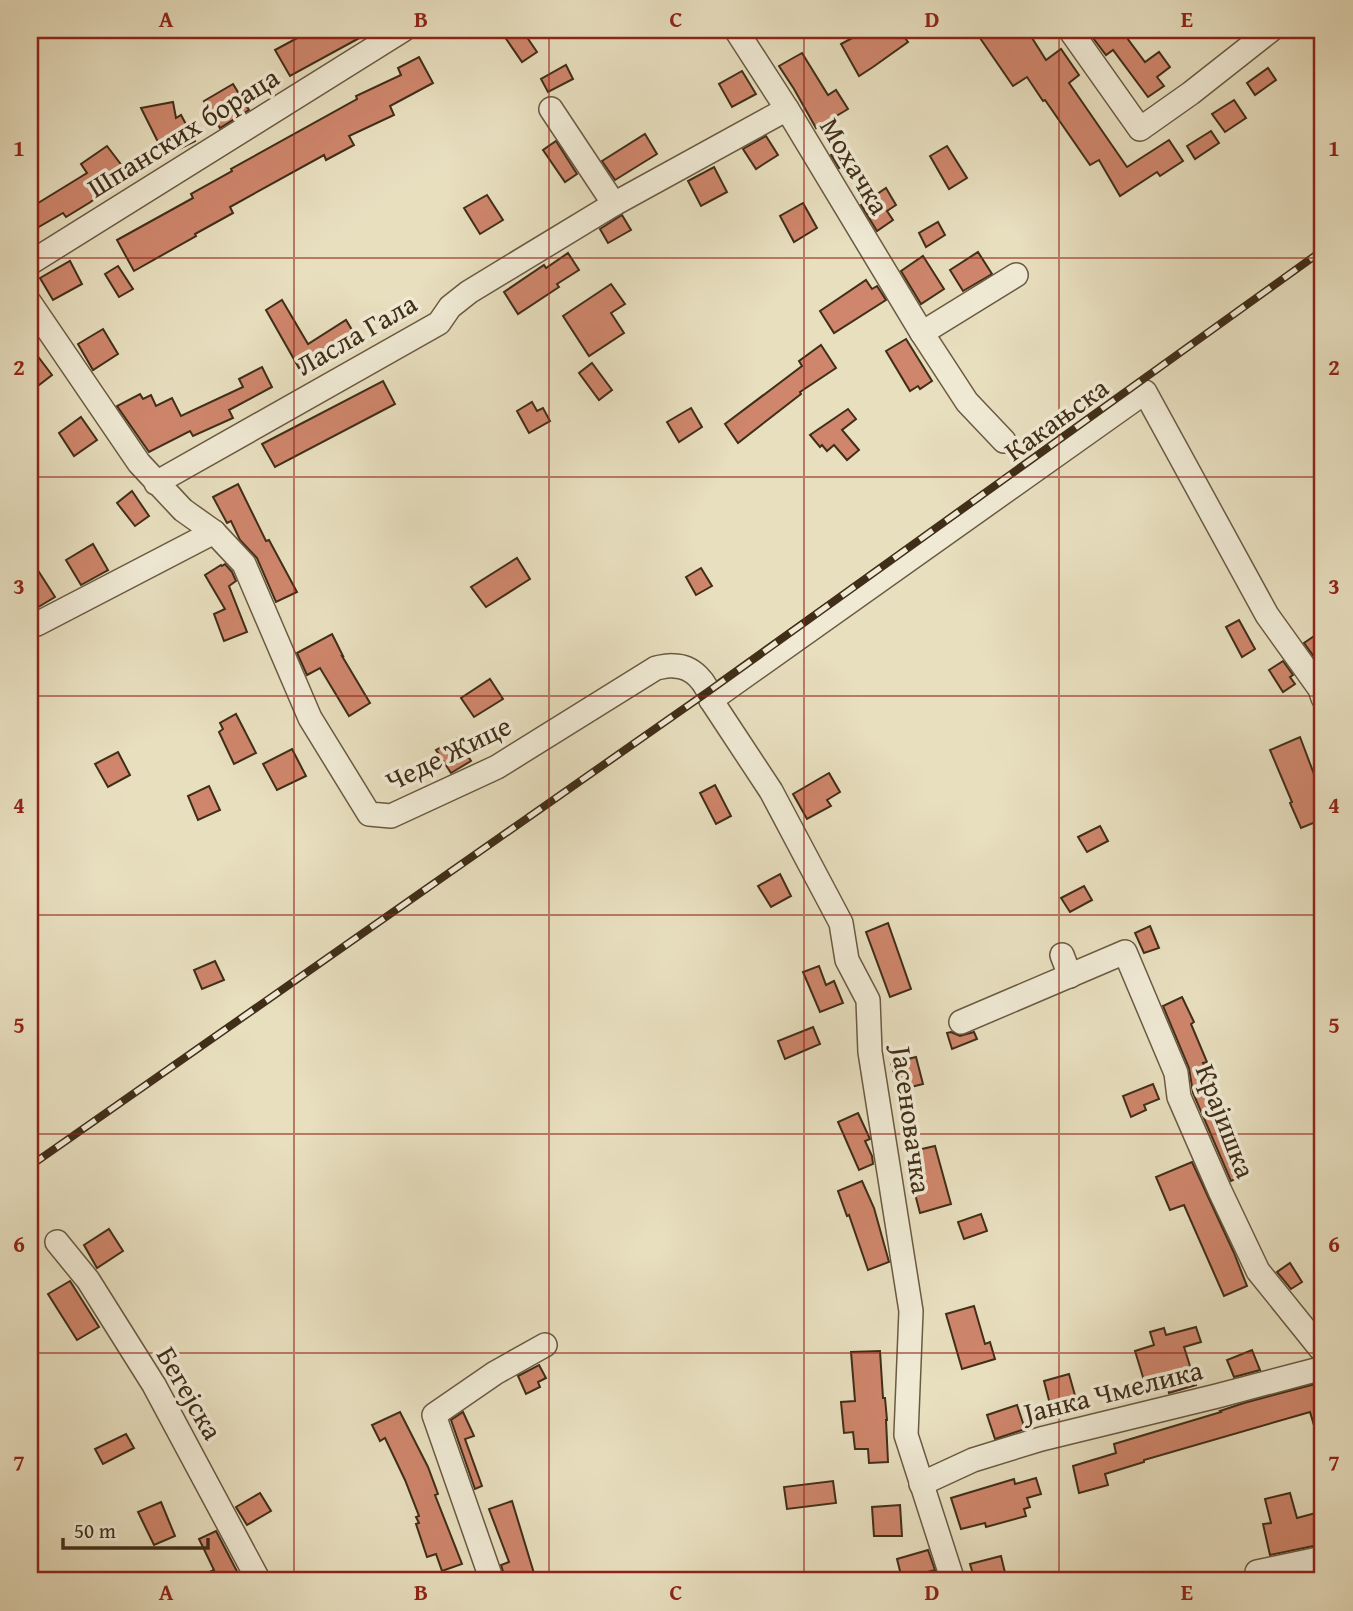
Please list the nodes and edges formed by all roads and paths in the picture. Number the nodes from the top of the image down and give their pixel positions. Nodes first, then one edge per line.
1 (403, 30) edge
2 (736, 30) edge
3 (1070, 30) edge
4 (1271, 30) edge
5 (551, 108) dead end
6 (786, 110) junction
7 (614, 204) junction
8 (30, 263) edge
9 (1016, 275) dead end
10 (30, 303) edge
11 (922, 333) junction
12 (1004, 441) dead end
13 (156, 483) junction
14 (214, 532) junction
15 (37, 624) dead end
16 (1322, 692) edge
17 (711, 700) junction
18 (1062, 955) dead end
19 (1070, 976) junction
20 (961, 1022) dead end
21 (57, 1242) dead end
22 (545, 1345) dead end
23 (1323, 1350) edge
24 (1323, 1368) edge
25 (921, 1484) junction
26 (1323, 1558) edge
27 (1258, 1572) dead end
28 (259, 1581) edge
29 (492, 1581) edge
30 (953, 1581) edge

1 - 8 street, Шпанских бораца
2 - 6 street, Мохачка
3 - 4 street
5 - 7 street
6 - 7 street, Ласла Гала
6 - 11 street, Мохачка
7 - 13 street, Ласла Гала
9 - 11 street
10 - 13 street, Чеде Жице
11 - 12 street, Мохачка
13 - 14 street, Чеде Жице
14 - 15 street
14 - 17 street, Чеде Жице
16 - 17 street, Какањска
17 - 25 street, Јасеновачка
18 - 19 street
19 - 20 street, Крајишка
19 - 23 street, Крајишка
21 - 28 street, Бегејска
22 - 29 street
24 - 25 street, Јанка Чмелика
25 - 30 street, Јасеновачка
26 - 27 street

